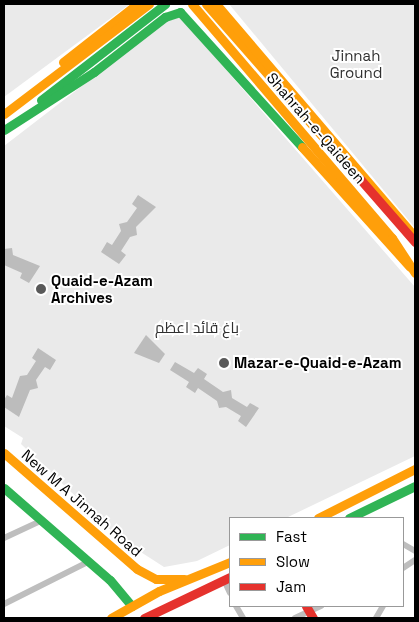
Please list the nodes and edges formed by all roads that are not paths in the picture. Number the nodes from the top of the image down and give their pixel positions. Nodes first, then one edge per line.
1 (137, 4) edge
2 (149, 4) edge
3 (165, 4) edge
4 (192, 4) edge
5 (206, 4) edge
6 (216, 4) edge
7 (39, 88) junction
8 (4, 114) edge
9 (4, 129) edge
10 (401, 231) junction
11 (415, 237) edge
12 (392, 238) junction
13 (415, 242) edge
14 (412, 270) edge
15 (4, 452) edge
16 (415, 469) edge
17 (415, 486) edge
18 (4, 488) edge
19 (320, 517) edge
20 (353, 517) edge
21 (40, 521) junction
22 (4, 538) edge
23 (404, 545) edge
24 (415, 551) edge
25 (415, 560) edge
26 (88, 562) junction
27 (229, 562) edge
28 (404, 568) edge
29 (201, 576) junction
30 (227, 578) edge
31 (156, 579) junction
32 (171, 591) junction
33 (4, 604) edge
34 (132, 606) junction
35 (170, 606) junction
36 (237, 607) edge
37 (382, 607) edge
38 (309, 612) edge
39 (111, 618) edge
40 (144, 618) edge
41 (243, 618) edge
42 (295, 618) edge
43 (376, 618) edge

1 - 7 main road
2 - 7 main road
3 - 9 main road
4 - 12 main road, Shahrah-e-Qaideen
5 - 10 main road, Shahrah-e-Qaideen
6 - 11 main road
7 - 8 main road
9 - 14 main road
10 - 12 main road
10 - 13 main road, Shahrah-e-Qaideen
12 - 14 main road, Shahrah-e-Qaideen
15 - 31 main road, New M A Jinnah Road
16 - 19 main road
17 - 20 main road
18 - 21 main road
21 - 22 street
21 - 26 main road
23 - 24 street
25 - 28 street
26 - 33 street
26 - 34 main road
27 - 29 main road
29 - 31 main road
29 - 32 main road
30 - 35 main road
31 - 32 main road, New M A Jinnah Road
32 - 34 main road
32 - 35 main road
34 - 39 main road
35 - 40 main road
36 - 41 street
37 - 43 street
38 - 42 street

